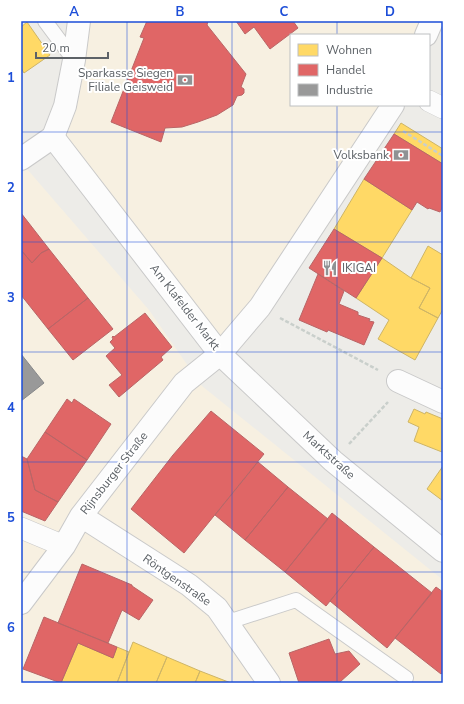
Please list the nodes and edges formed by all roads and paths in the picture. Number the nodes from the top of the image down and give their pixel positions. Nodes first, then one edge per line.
1 (45, 21) edge
2 (79, 21) edge
3 (432, 21) edge
4 (426, 34) edge
5 (74, 60) junction
6 (430, 102) edge
7 (392, 106) edge
8 (443, 108) edge
9 (53, 137) junction
10 (399, 137) dead end
11 (443, 156) edge
12 (21, 159) edge
13 (260, 307) junction
14 (220, 354) junction
15 (400, 385) junction
16 (443, 402) edge
17 (333, 461) junction
18 (81, 516) junction
19 (21, 528) edge
20 (64, 546) junction
21 (443, 551) edge
22 (21, 603) edge
23 (228, 622) junction
24 (406, 678) dead end
25 (269, 683) edge

1 - 5 lane
2 - 5 street
3 - 4 street
5 - 9 street
6 - 8 street
7 - 13 street, Am Klafelder Markt
9 - 12 street
9 - 14 street, Am Klafelder Markt
10 - 11 path
13 - 14 street, Am Klafelder Markt
13 - 15 path
14 - 17 street, Marktstraße
14 - 18 street, Rijnsburger Straße
15 - 16 street
15 - 17 path
17 - 21 street, Marktstraße
18 - 20 street, Rijnsburger Straße
18 - 23 street, Röntgenstraße
19 - 20 street
20 - 22 street, Rijnsburger Straße
23 - 24 lane
23 - 25 street, Röntgenstraße

